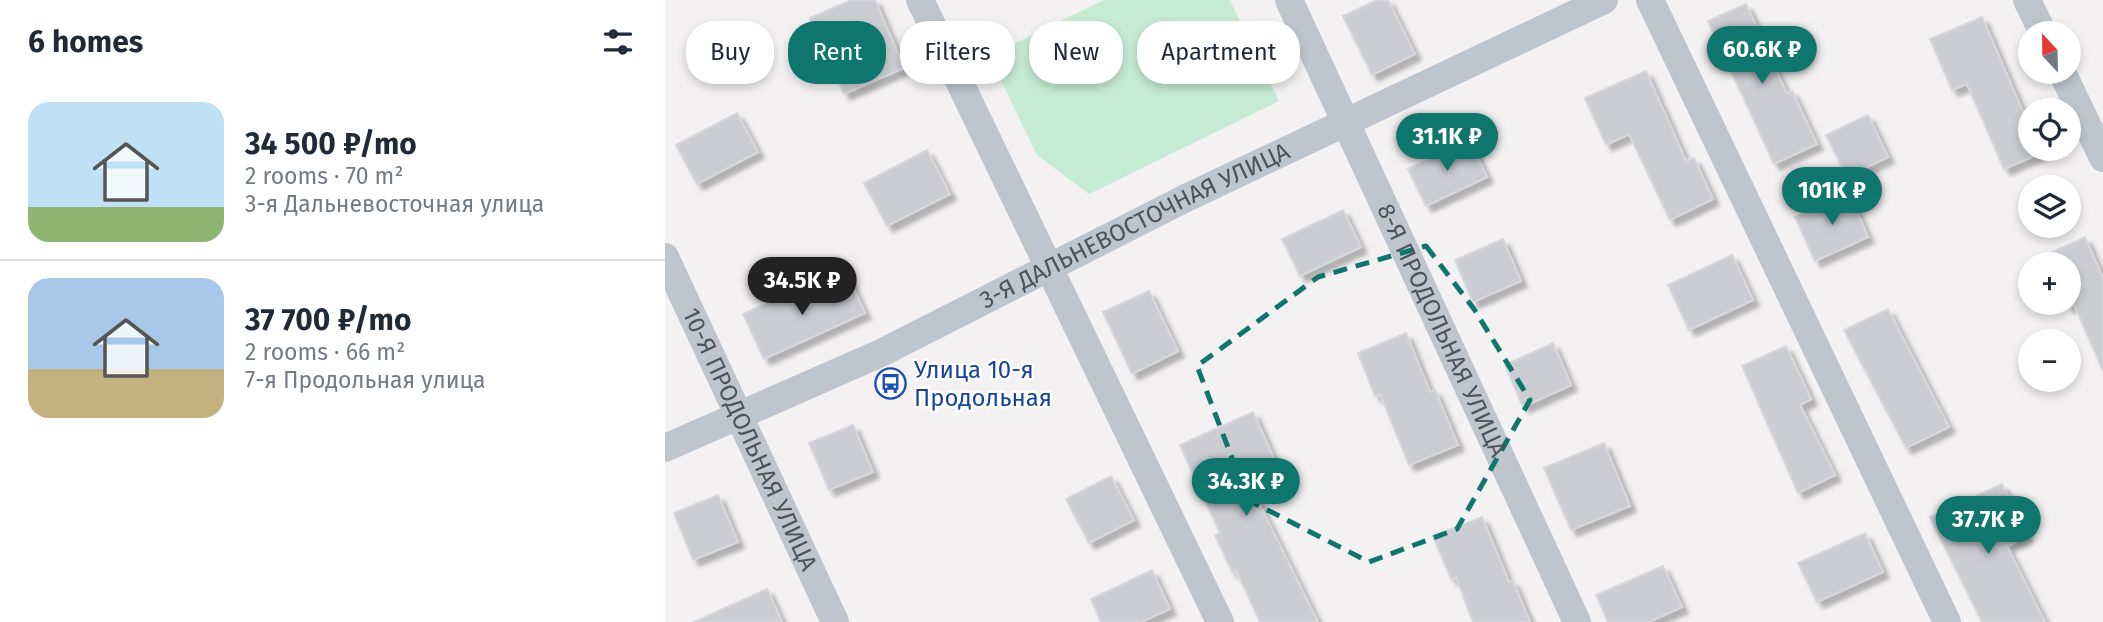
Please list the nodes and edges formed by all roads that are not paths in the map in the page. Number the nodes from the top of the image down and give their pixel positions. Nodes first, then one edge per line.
1 (920, 0) edge
2 (1289, 0) edge
3 (1604, 0) edge
4 (1650, 0) edge
5 (2027, 0) edge
6 (2037, 21) edge
7 (2068, 84) edge
8 (1347, 122) junction
9 (2103, 158) edge
10 (665, 257) edge
11 (1049, 265) junction
12 (738, 413) junction
13 (665, 448) edge
14 (835, 622) edge
15 (1220, 622) edge
16 (1577, 622) edge
17 (1947, 622) edge

1 - 11 street
2 - 8 street, 8-Я ПРОДОЛЬНАЯ УЛИЦА
3 - 8 street, 3-Я ДАЛЬНЕВОСТОЧНАЯ УЛИЦА
4 - 17 street
5 - 6 street
7 - 9 street
8 - 11 street, 3-Я ДАЛЬНЕВОСТОЧНАЯ УЛИЦА
8 - 16 street, 8-Я ПРОДОЛЬНАЯ УЛИЦА
10 - 12 street, 10-Я ПРОДОЛЬНАЯ УЛИЦА
11 - 12 street, 3-Я ДАЛЬНЕВОСТОЧНАЯ УЛИЦА
11 - 15 street
12 - 13 street, 3-Я ДАЛЬНЕВОСТОЧНАЯ УЛИЦА
12 - 14 street, 10-Я ПРОДОЛЬНАЯ УЛИЦА

